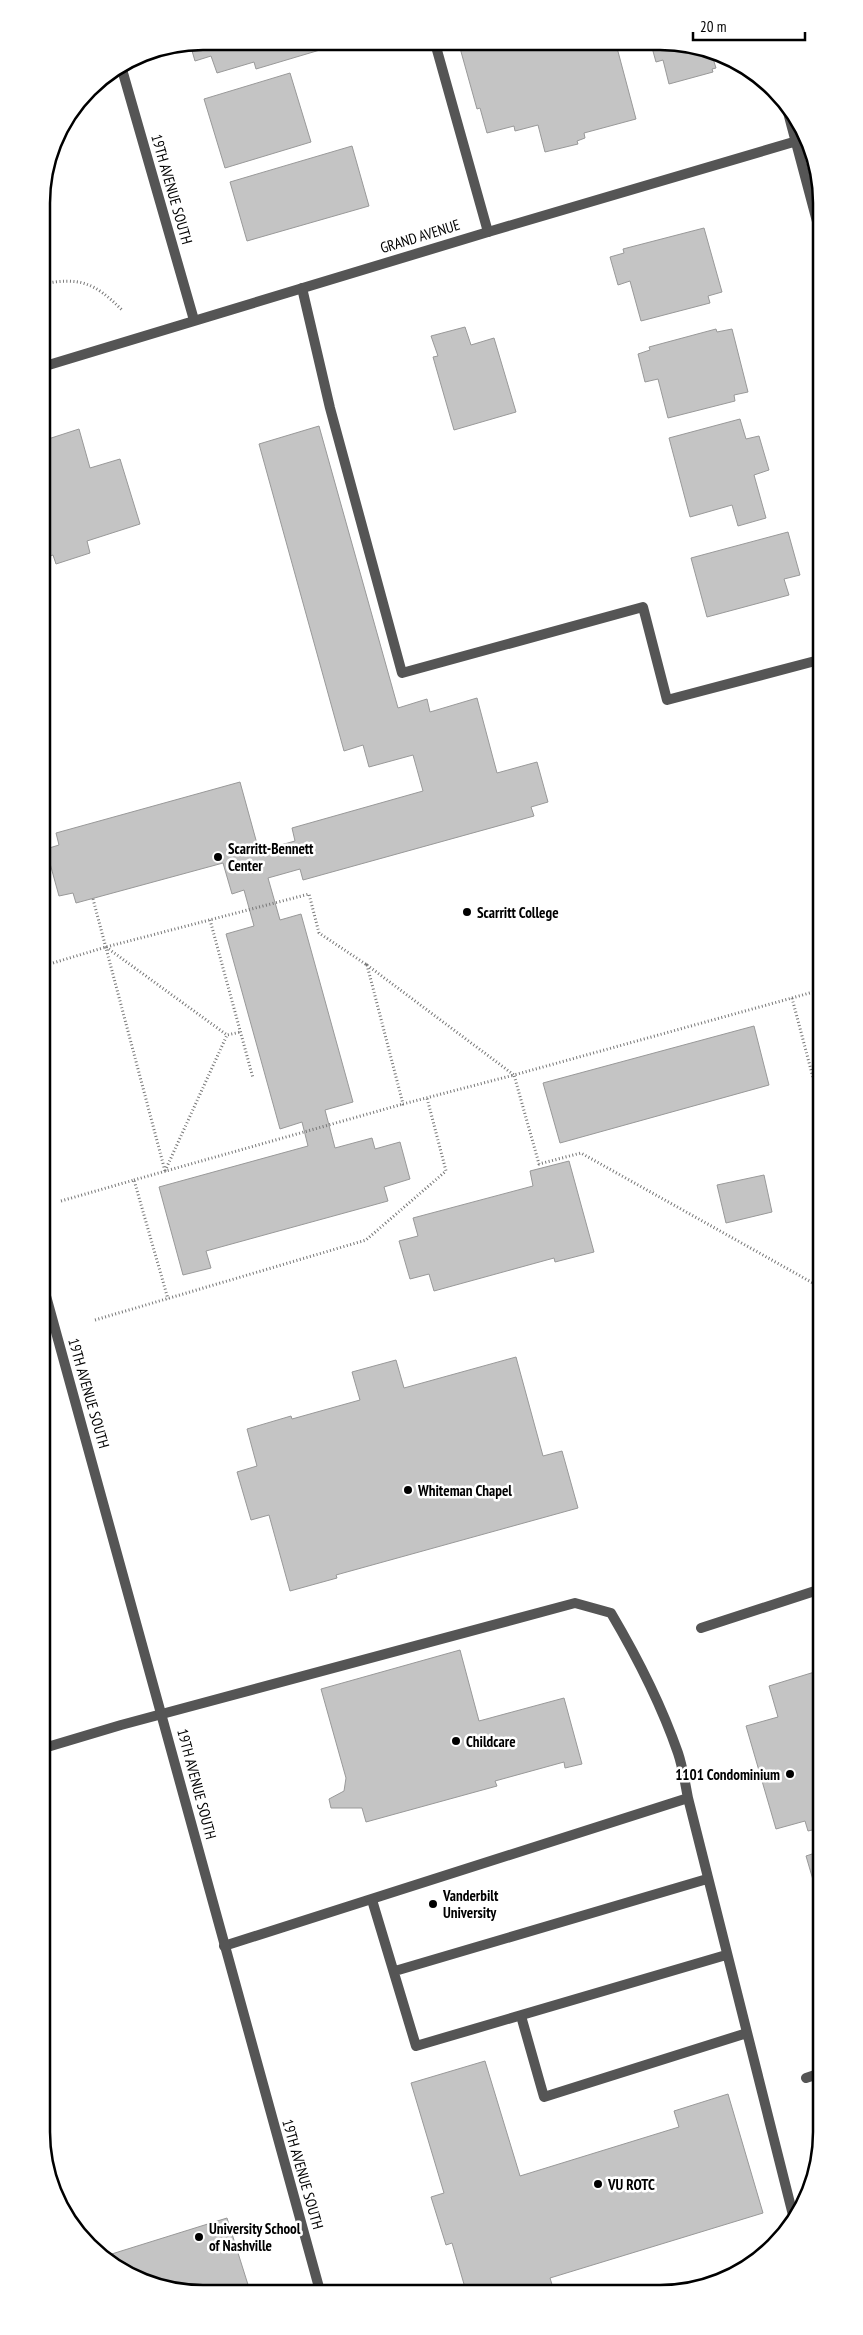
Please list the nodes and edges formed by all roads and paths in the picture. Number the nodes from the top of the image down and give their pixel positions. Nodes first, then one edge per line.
1 (437, 50) edge
2 (123, 73) edge
3 (791, 123) edge
4 (799, 141) edge
5 (796, 142) junction
6 (813, 206) edge
7 (488, 232) junction
8 (50, 283) edge
9 (302, 288) junction
10 (122, 310) dead end
11 (194, 320) junction
12 (50, 365) edge
13 (813, 662) edge
14 (93, 899) dead end
15 (210, 920) junction
16 (106, 947) junction
17 (50, 964) edge
18 (367, 965) junction
19 (813, 992) edge
20 (792, 998) junction
21 (241, 1032) junction
22 (227, 1035) junction
23 (514, 1075) junction
24 (253, 1078) dead end
25 (813, 1078) edge
26 (427, 1098) junction
27 (403, 1104) junction
28 (165, 1171) junction
29 (134, 1180) junction
30 (61, 1201) dead end
31 (813, 1283) edge
32 (168, 1299) junction
33 (50, 1310) edge
34 (95, 1320) dead end
35 (813, 1592) edge
36 (701, 1628) dead end
37 (162, 1714) junction
38 (50, 1746) edge
39 (688, 1798) junction
40 (707, 1879) junction
41 (372, 1900) junction
42 (224, 1946) junction
43 (726, 1955) junction
44 (395, 1971) junction
45 (521, 2016) junction
46 (747, 2033) junction
47 (813, 2076) edge
48 (806, 2078) dead end
49 (792, 2211) edge
50 (318, 2285) edge

1 - 7 street
2 - 11 street, 19TH AVENUE SOUTH
3 - 5 street
4 - 5 street, GRAND AVENUE
5 - 6 street
5 - 7 street, GRAND AVENUE
7 - 9 street, GRAND AVENUE
8 - 10 path
9 - 11 street, GRAND AVENUE
9 - 13 street
11 - 12 street, GRAND AVENUE
14 - 16 path
15 - 16 path
15 - 18 path
15 - 21 path
16 - 17 path
16 - 22 path
16 - 28 path
18 - 23 path
18 - 27 path
19 - 20 path
20 - 23 path
20 - 25 path
21 - 22 path
21 - 24 path
22 - 28 path
23 - 26 path
23 - 31 path
26 - 27 path
26 - 32 path
27 - 28 path
28 - 29 path
29 - 30 path
29 - 32 path
32 - 34 path
33 - 37 street, 19TH AVENUE SOUTH
35 - 36 street
37 - 38 street
37 - 39 street
37 - 42 street, 19TH AVENUE SOUTH
39 - 40 street
39 - 41 street
40 - 43 street
40 - 44 street
41 - 42 street
41 - 44 street
42 - 50 street, 19TH AVENUE SOUTH
43 - 45 street
43 - 46 street
44 - 45 street
45 - 46 street
46 - 49 street
47 - 48 street

